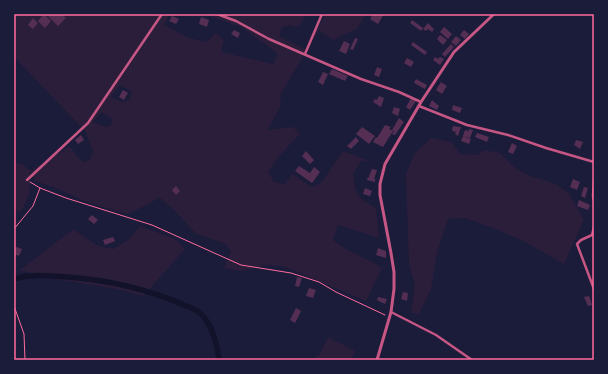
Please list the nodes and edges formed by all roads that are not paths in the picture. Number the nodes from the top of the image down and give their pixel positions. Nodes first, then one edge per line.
1 (162, 14) edge
2 (217, 14) edge
3 (322, 14) edge
4 (494, 14) edge
5 (305, 54) junction
6 (421, 102) junction
7 (419, 106) junction
8 (594, 162) edge
9 (27, 180) road end
10 (594, 182) edge
11 (594, 201) edge
12 (594, 227) edge
13 (594, 289) edge
14 (391, 312) junction
15 (377, 360) edge
16 (472, 360) edge

1 - 9 street
2 - 5 street
3 - 5 street
4 - 6 street
5 - 6 street
6 - 7 street
7 - 8 street
7 - 14 street
10 - 11 street
12 - 13 street
14 - 15 street
14 - 16 street

